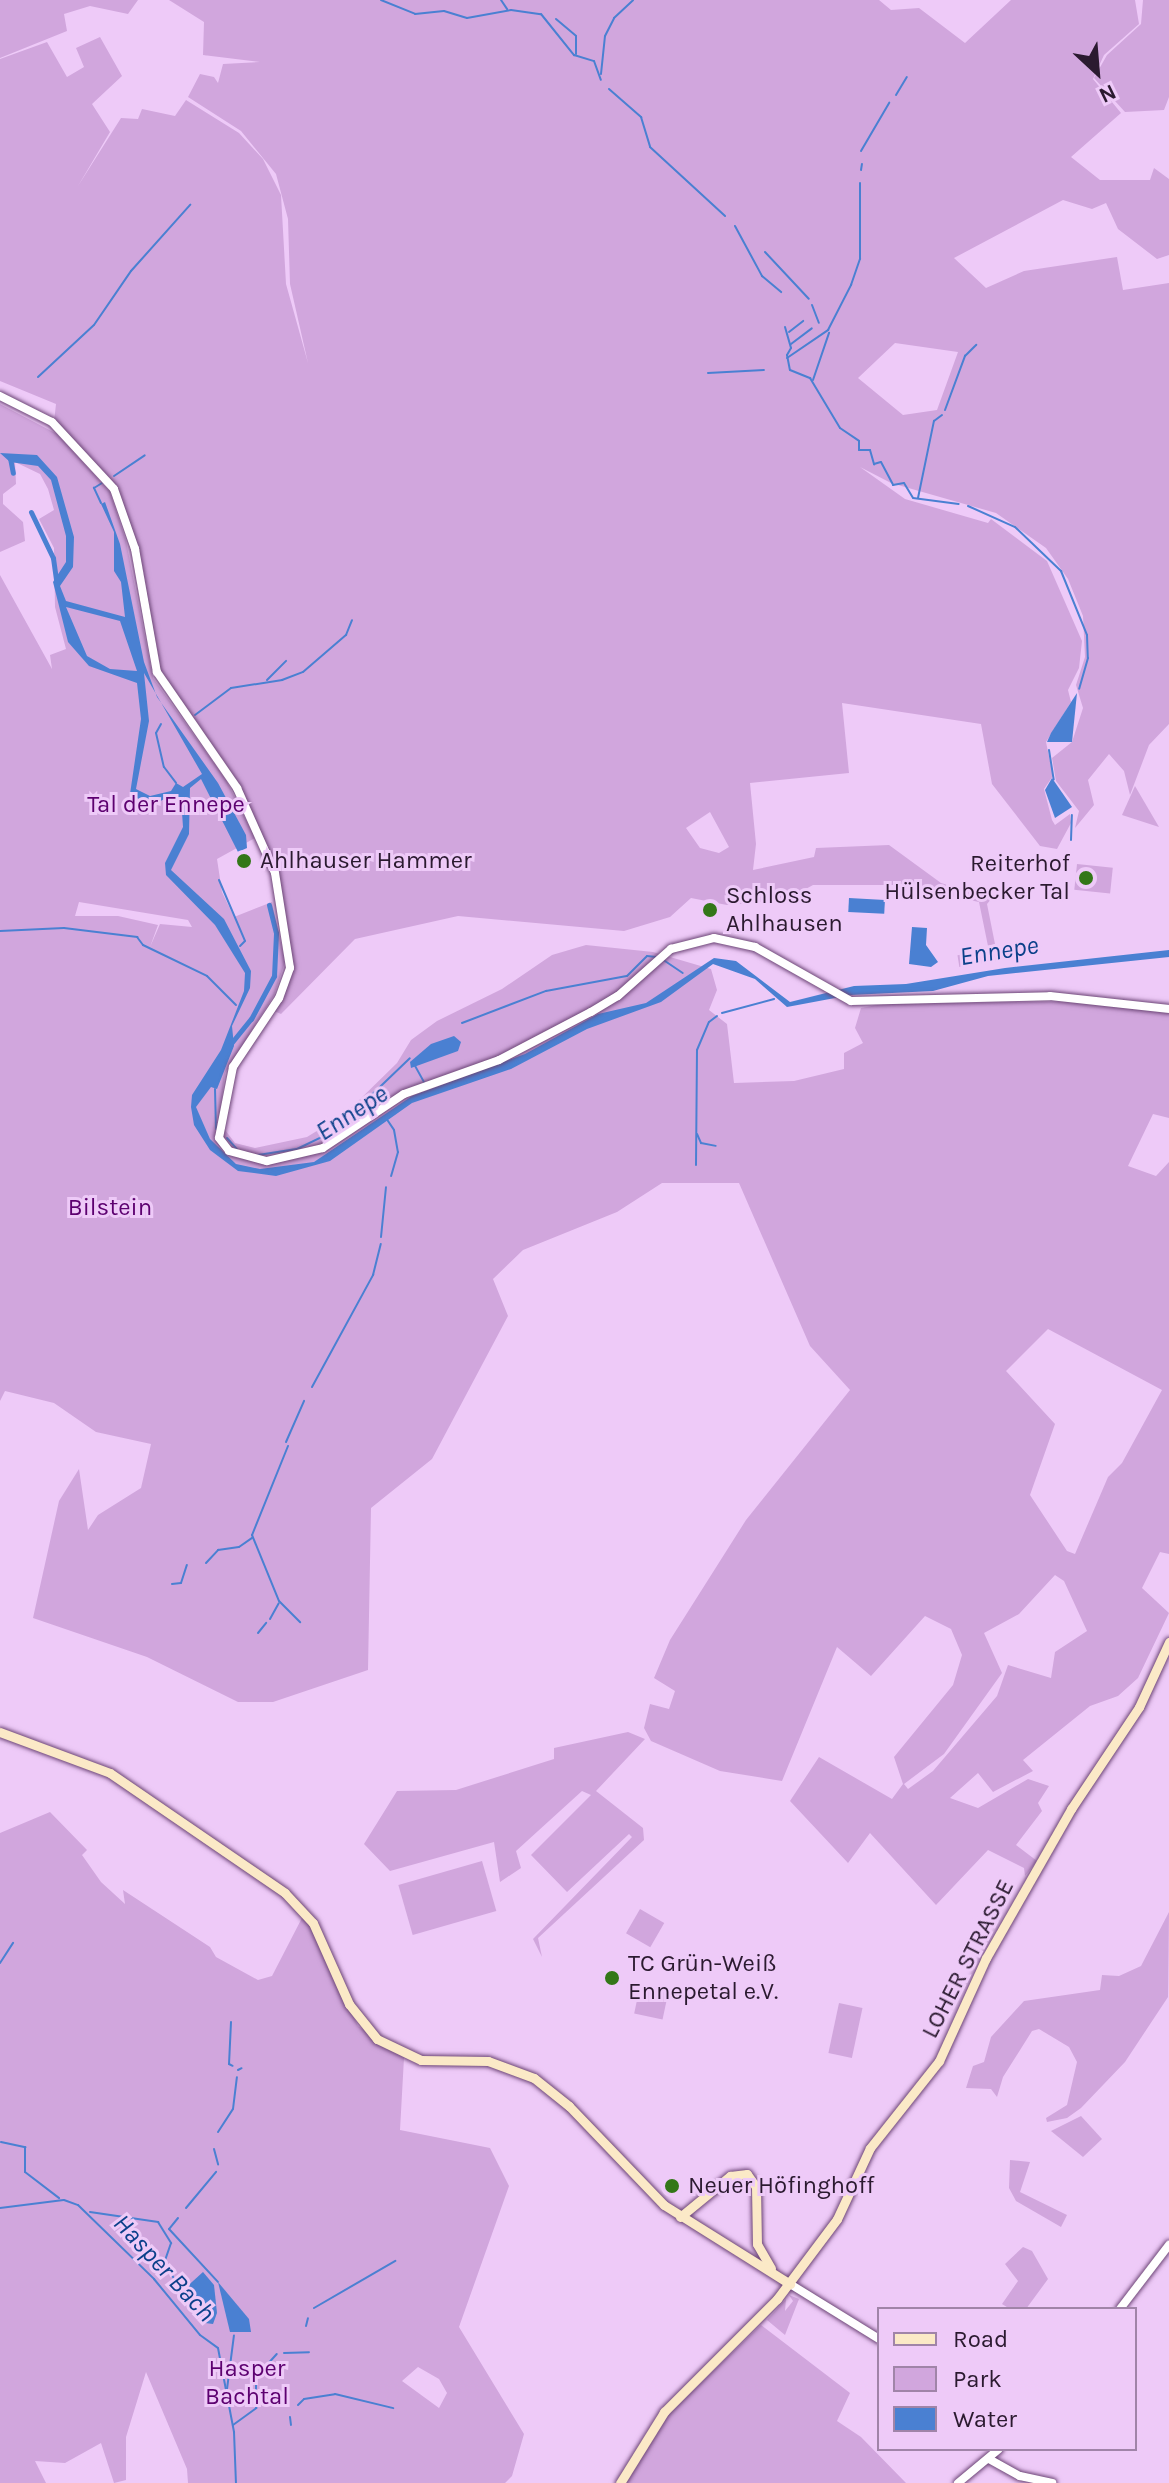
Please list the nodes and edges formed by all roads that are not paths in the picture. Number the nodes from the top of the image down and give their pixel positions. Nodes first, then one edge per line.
1 (0, 396) edge
2 (1169, 1009) edge
3 (1169, 1642) edge
4 (0, 1732) edge
5 (697, 2205) junction
6 (680, 2217) junction
7 (690, 2224) junction
8 (1169, 2245) edge
9 (757, 2260) junction
10 (790, 2284) junction
11 (1122, 2307) edge
12 (877, 2338) edge
13 (995, 2455) edge
14 (620, 2483) edge
15 (958, 2483) edge
16 (1052, 2483) edge

1 - 2 street
3 - 10 main road, LOHER STRASSE
4 - 6 main road
5 - 6 main road
5 - 7 main road
5 - 9 main road
6 - 7 main road
7 - 9 main road
8 - 11 street
9 - 10 main road
10 - 12 street
10 - 14 main road, LOHER STRASSE
13 - 15 street
13 - 16 street

